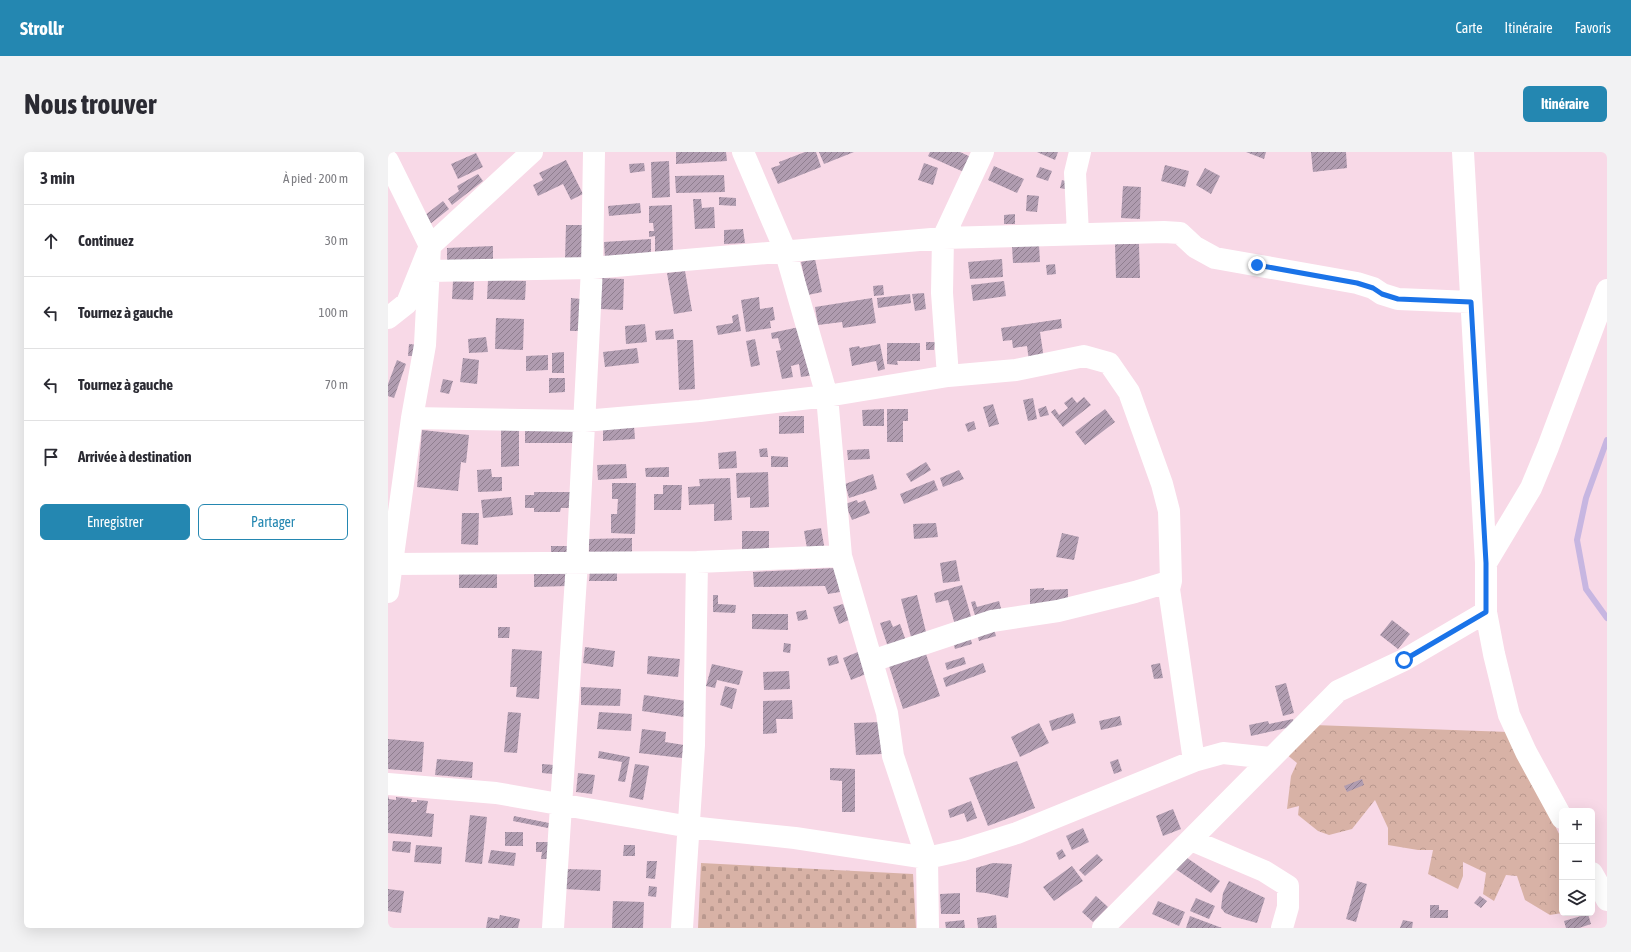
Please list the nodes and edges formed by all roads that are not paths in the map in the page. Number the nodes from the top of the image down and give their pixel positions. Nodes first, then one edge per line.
1 (532, 152) edge
2 (594, 152) edge
3 (743, 152) edge
4 (983, 152) edge
5 (1080, 152) edge
6 (1463, 152) edge
7 (388, 162) edge
8 (1078, 234) junction
9 (943, 238) junction
10 (430, 246) junction
11 (785, 250) junction
12 (592, 268) junction
13 (429, 270) junction
14 (1607, 290) edge
15 (1471, 302) junction
16 (388, 318) edge
17 (948, 376) junction
18 (827, 396) junction
19 (412, 418) junction
20 (584, 420) junction
21 (841, 556) junction
22 (577, 562) junction
23 (698, 562) junction
24 (1486, 563) junction
25 (392, 564) junction
26 (1171, 581) junction
27 (388, 592) edge
28 (1486, 612) junction
29 (872, 661) junction
30 (1270, 758) junction
31 (1194, 761) junction
32 (388, 784) edge
33 (562, 806) junction
34 (1559, 812) edge
35 (690, 827) junction
36 (1191, 840) junction
37 (927, 858) junction
38 (1595, 878) edge
39 (1607, 900) edge
40 (553, 928) edge
41 (682, 928) edge
42 (928, 928) edge
43 (1103, 928) edge
44 (1282, 928) edge

1 - 10 street
2 - 12 street
3 - 11 street
4 - 9 street
5 - 8 street
6 - 15 street
7 - 10 street
8 - 9 street
8 - 15 street
9 - 11 street
9 - 17 street
10 - 13 street
10 - 16 street
11 - 12 street
11 - 18 street
12 - 13 street
12 - 20 street
13 - 19 street
14 - 24 street
15 - 24 street
17 - 18 street
17 - 26 street
18 - 20 street
18 - 21 street
19 - 20 street
19 - 25 street
20 - 22 street
21 - 23 street
21 - 29 street
22 - 23 street
22 - 25 street
22 - 33 street
23 - 35 street
24 - 28 street
25 - 27 street
26 - 29 street
26 - 31 street
28 - 30 street
28 - 34 street
29 - 37 street
30 - 31 street
30 - 36 street
31 - 37 street
32 - 33 street
33 - 35 street
33 - 40 street
35 - 37 street
35 - 41 street
36 - 43 street
36 - 44 street
37 - 42 street
38 - 39 street

